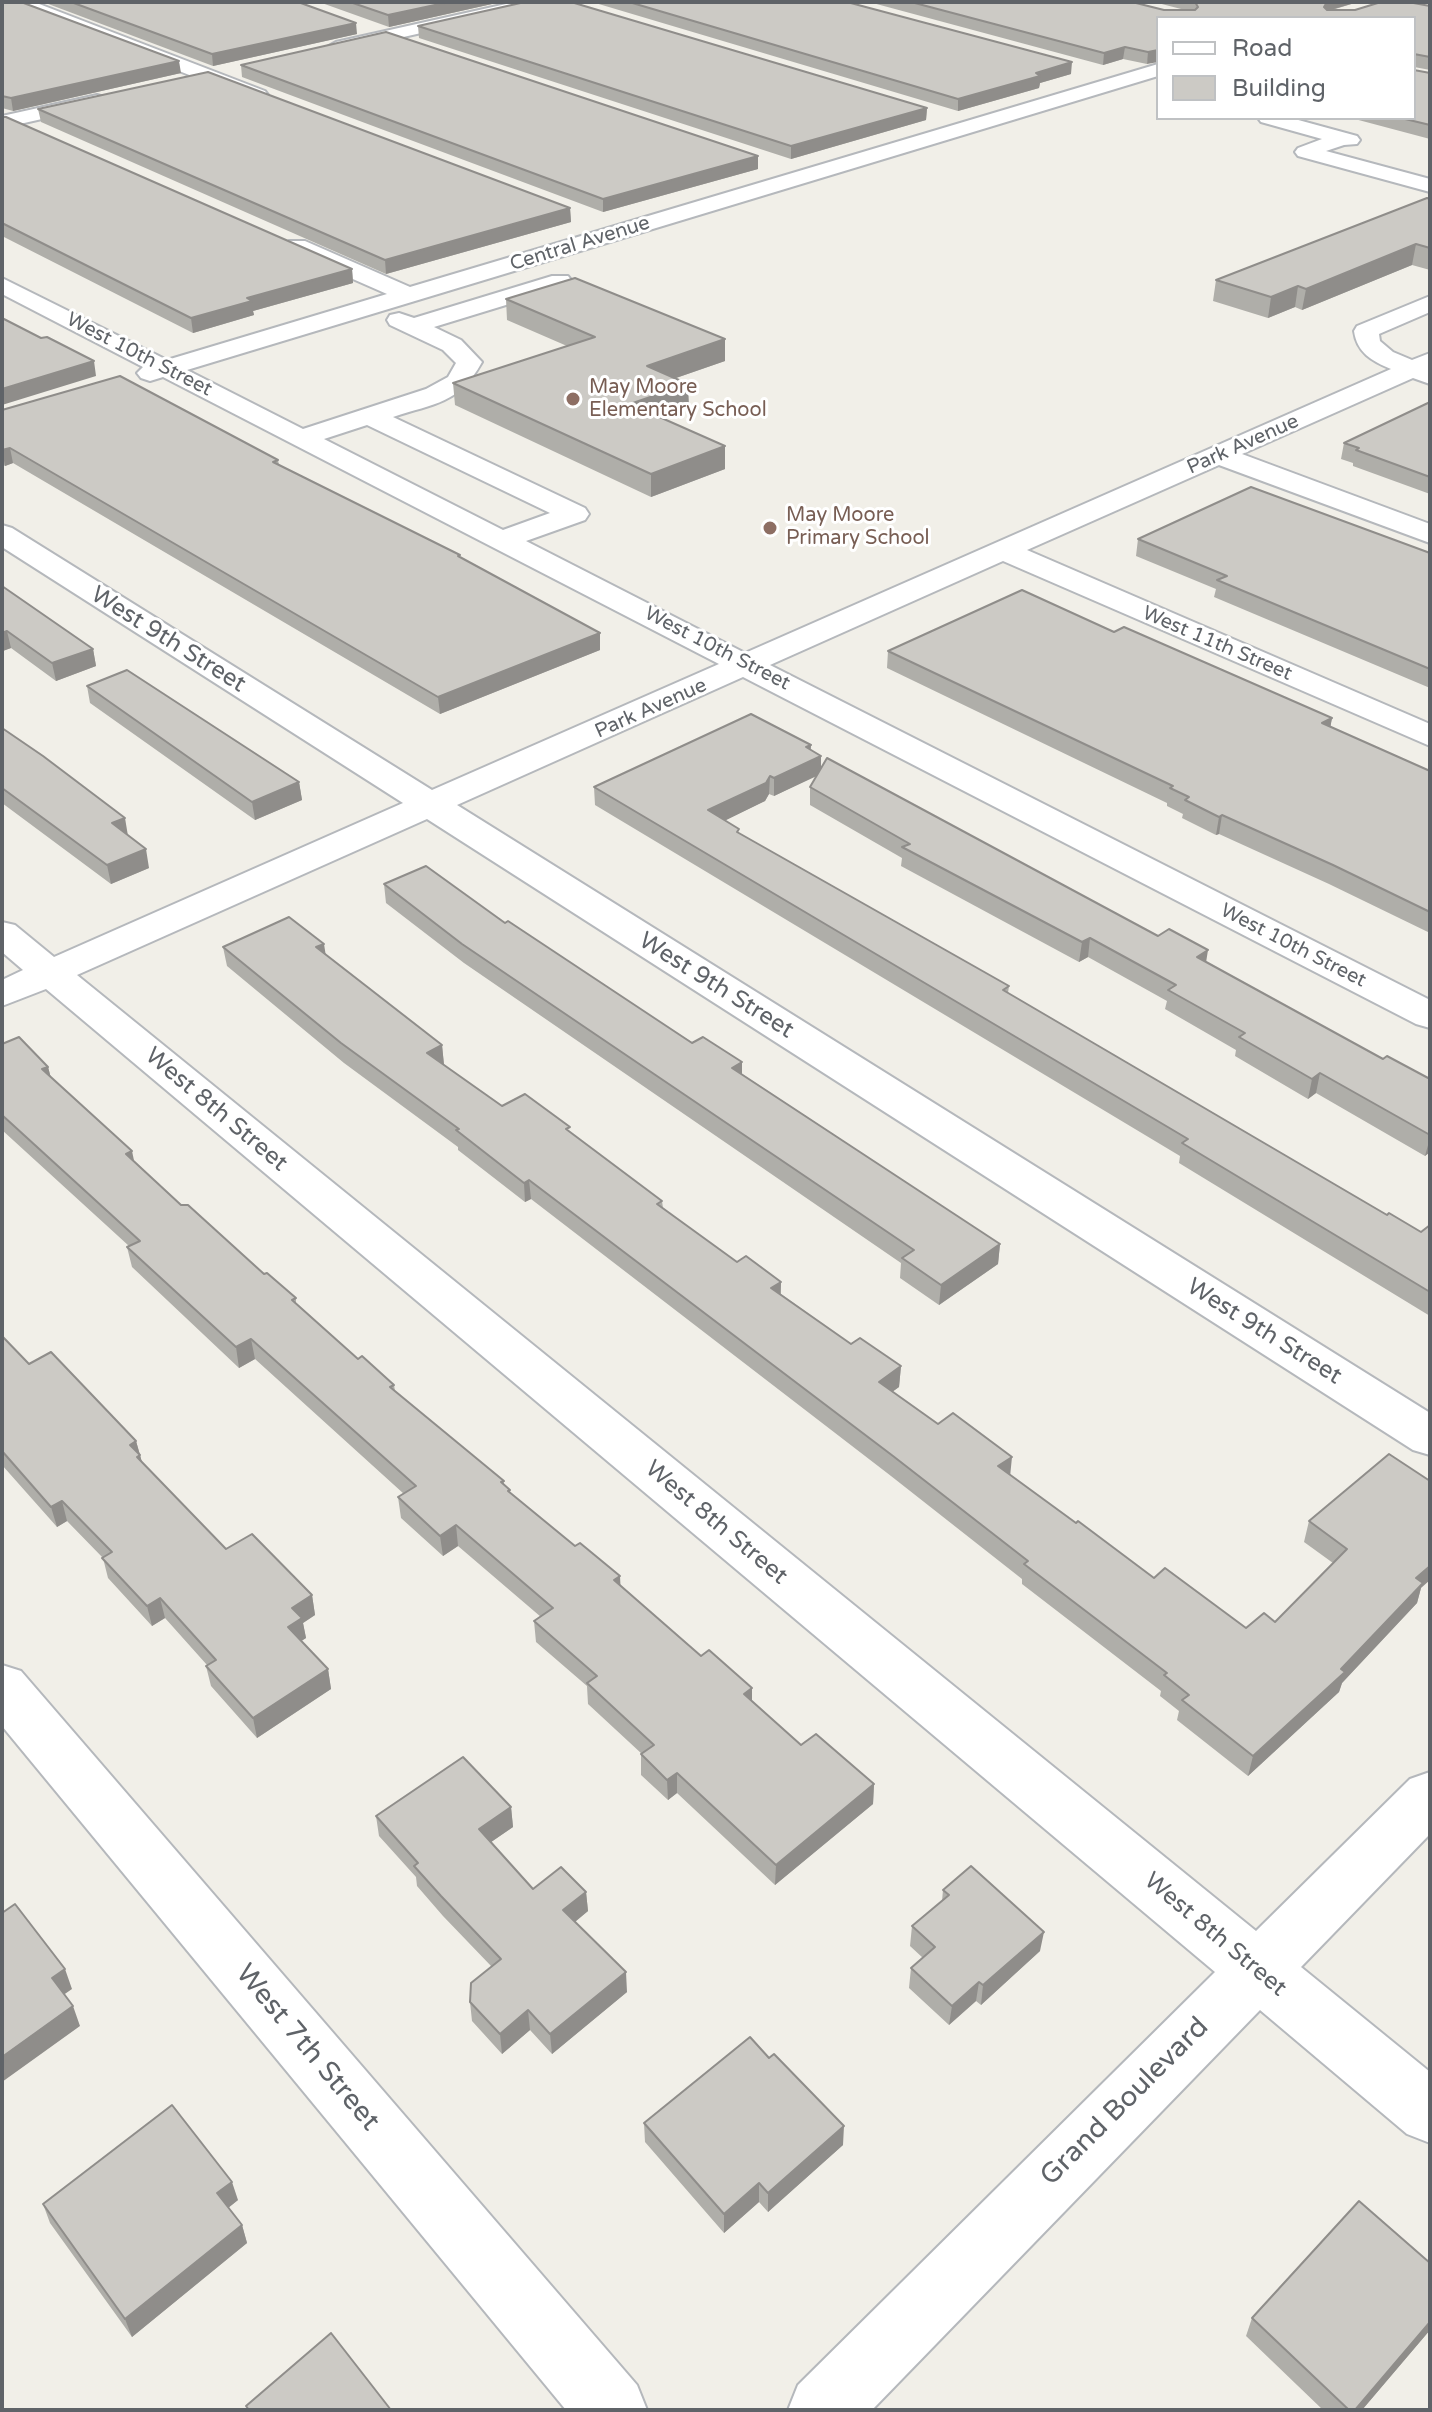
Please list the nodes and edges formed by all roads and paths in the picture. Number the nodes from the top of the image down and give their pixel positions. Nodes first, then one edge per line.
1 (18, 2) edge
2 (538, 2) edge
3 (354, 22) edge
4 (388, 36) junction
5 (429, 50) edge
6 (313, 52) edge
7 (238, 69) edge
8 (1156, 71) edge
9 (1096, 72) edge
10 (208, 76) junction
11 (1126, 80) junction
12 (177, 83) edge
13 (1156, 88) edge
14 (116, 96) edge
15 (282, 104) edge
16 (944, 116) edge
17 (4, 120) edge
18 (1276, 120) edge
19 (974, 125) junction
20 (37, 133) edge
21 (1343, 138) junction
22 (1372, 146) dead end
23 (782, 166) edge
24 (811, 176) junction
25 (1430, 186) edge
26 (591, 221) dead end
27 (620, 232) junction
28 (280, 239) edge
29 (661, 243) dead end
30 (581, 275) dead end
31 (2, 285) edge
32 (408, 295) junction
33 (1430, 303) edge
34 (367, 307) junction
35 (413, 326) junction
36 (1424, 369) edge
37 (150, 373) junction
38 (369, 416) junction
39 (301, 438) junction
40 (1221, 456) junction
41 (2, 534) edge
42 (1430, 534) edge
43 (502, 540) junction
44 (1004, 551) junction
45 (749, 665) junction
46 (1430, 736) edge
47 (431, 806) junction
48 (2, 933) edge
49 (50, 973) junction
50 (2, 994) edge
51 (1430, 1016) edge
52 (1430, 1437) edge
53 (2, 1687) edge
54 (1430, 1796) edge
55 (1256, 1969) junction
56 (1430, 2112) edge
57 (612, 2410) edge
58 (823, 2410) edge

1 - 10 street
2 - 4 street
3 - 4 street
4 - 5 street
4 - 6 street
7 - 10 street
8 - 11 street, Central Avenue
9 - 11 street
10 - 12 street
10 - 15 street
11 - 13 street
11 - 19 street, Central Avenue
14 - 17 street
16 - 19 street
17 - 20 street
18 - 21 street
19 - 24 street, Central Avenue
21 - 22 street
21 - 25 street
23 - 24 street
24 - 27 street, Central Avenue
26 - 27 street
27 - 29 street
27 - 32 street, Central Avenue
28 - 32 street
30 - 35 street
31 - 37 street, West 10th Street
32 - 34 street, Central Avenue
33 - 36 street
34 - 35 street
34 - 37 street, Central Avenue
35 - 38 street
36 - 40 street, Park Avenue
37 - 39 street, West 10th Street
38 - 39 street
38 - 43 street
39 - 43 street, West 10th Street
40 - 42 street
40 - 44 street, Park Avenue
41 - 47 street, West 9th Street
43 - 45 street, West 10th Street
44 - 45 street, Park Avenue
44 - 46 street, West 11th Street
45 - 47 street, Park Avenue
45 - 51 street, West 10th Street
47 - 49 street, Park Avenue
47 - 52 street, West 9th Street
48 - 49 street, West 8th Street
49 - 50 street, Park Avenue
49 - 55 street, West 8th Street
53 - 57 street, West 7th Street
54 - 55 street, Grand Boulevard
55 - 56 street, West 8th Street
55 - 58 street, Grand Boulevard

